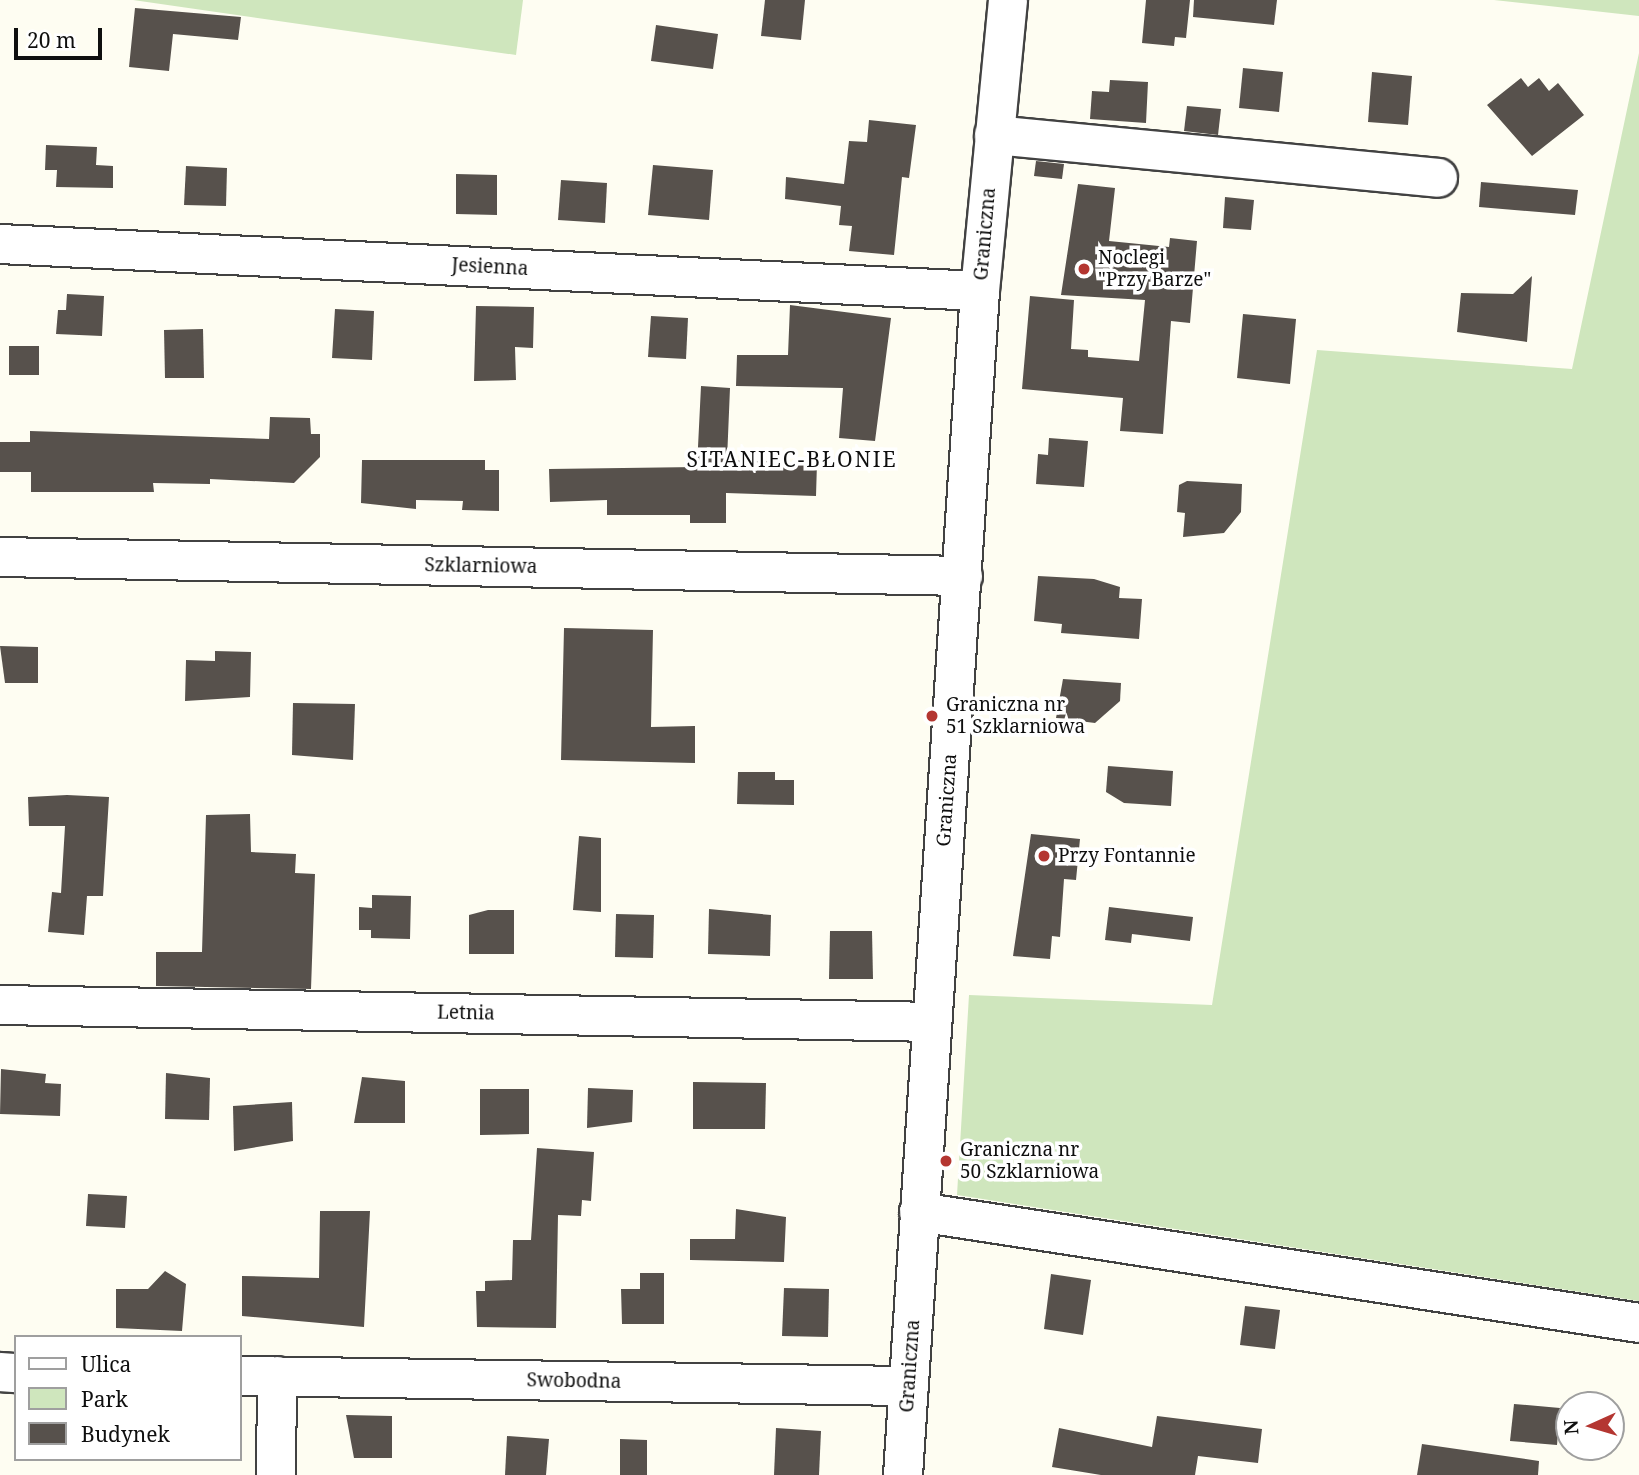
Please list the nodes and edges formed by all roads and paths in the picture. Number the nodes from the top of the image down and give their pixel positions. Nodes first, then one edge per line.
1 (1008, 0) edge
2 (993, 135) junction
3 (1438, 178) dead end
4 (0, 244) edge
5 (980, 291) junction
6 (0, 557) edge
7 (963, 576) junction
8 (0, 1005) edge
9 (932, 1022) junction
10 (919, 1212) junction
11 (1639, 1323) edge
12 (258, 1376) edge
13 (909, 1386) junction
14 (276, 1475) edge
15 (902, 1475) edge

1 - 2 street, Graniczna
2 - 3 street
2 - 5 street, Graniczna
4 - 5 street, Jesienna
5 - 7 street, Graniczna
6 - 7 street, Szklarniowa
7 - 9 street, Graniczna
8 - 9 street, Letnia
9 - 10 street, Graniczna
10 - 11 street
10 - 13 street, Graniczna
12 - 13 street, Swobodna
12 - 14 street
13 - 15 street, Graniczna

